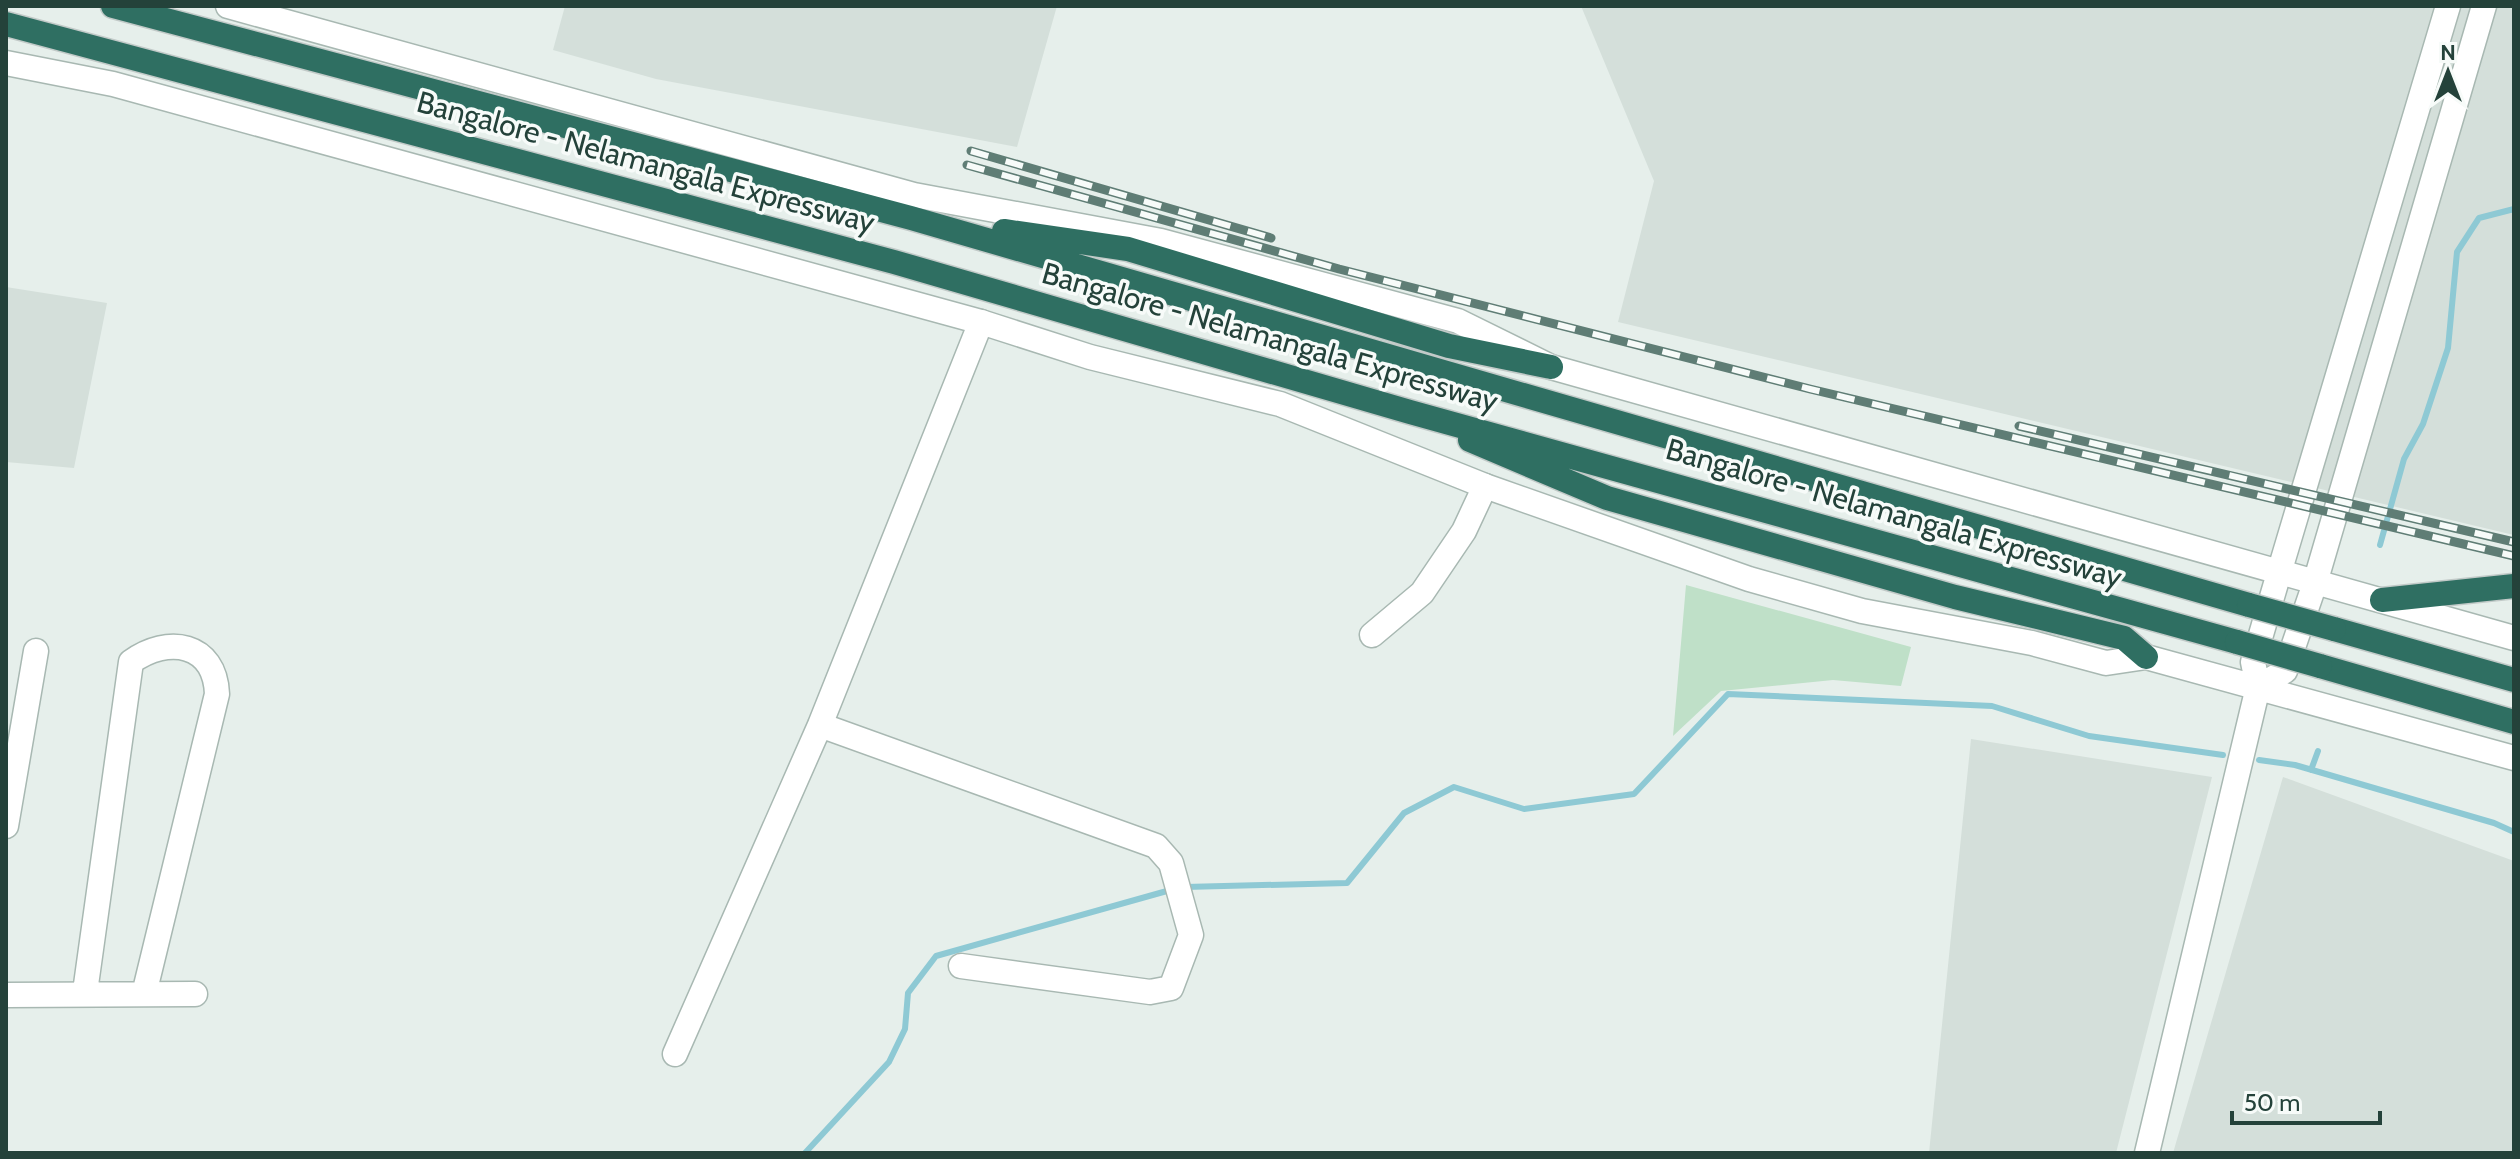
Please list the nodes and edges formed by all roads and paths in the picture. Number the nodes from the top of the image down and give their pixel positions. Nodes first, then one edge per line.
1 (113, 6) edge
2 (2448, 6) edge
3 (2484, 6) edge
4 (244, 8) edge
5 (6, 24) edge
6 (6, 63) edge
7 (911, 218) junction
8 (981, 322) junction
9 (1551, 367) junction
10 (1410, 412) junction
11 (1485, 486) junction
12 (2279, 573) junction
13 (2315, 583) junction
14 (2514, 586) edge
15 (2382, 600) junction
16 (1372, 635) dead end
17 (2514, 638) edge
18 (36, 651) dead end
19 (2146, 657) junction
20 (2514, 680) edge
21 (2258, 687) junction
22 (2514, 722) edge
23 (820, 725) junction
24 (2514, 758) edge
25 (6, 826) edge
26 (961, 966) dead end
27 (85, 992) junction
28 (144, 994) junction
29 (195, 994) dead end
30 (6, 997) edge
31 (675, 1054) dead end
32 (2147, 1153) edge

1 - 7 highway, Bangalore - Nelamangala Expressway
2 - 12 street
3 - 13 street
4 - 9 street
5 - 10 highway, Bangalore - Nelamangala Expressway
6 - 8 street
7 - 9 highway
7 - 20 highway, Bangalore - Nelamangala Expressway, bridge
8 - 11 street
8 - 23 street
9 - 12 street
10 - 19 highway
10 - 22 highway, Bangalore - Nelamangala Expressway, bridge
11 - 16 street
11 - 19 street
12 - 13 street
12 - 21 street
13 - 15 street
13 - 21 street
14 - 15 highway
15 - 17 street
18 - 25 street
19 - 21 street
21 - 24 street
21 - 32 street
23 - 26 street
23 - 31 street
27 - 28 street
27 - 28 street
27 - 30 street
28 - 29 street

